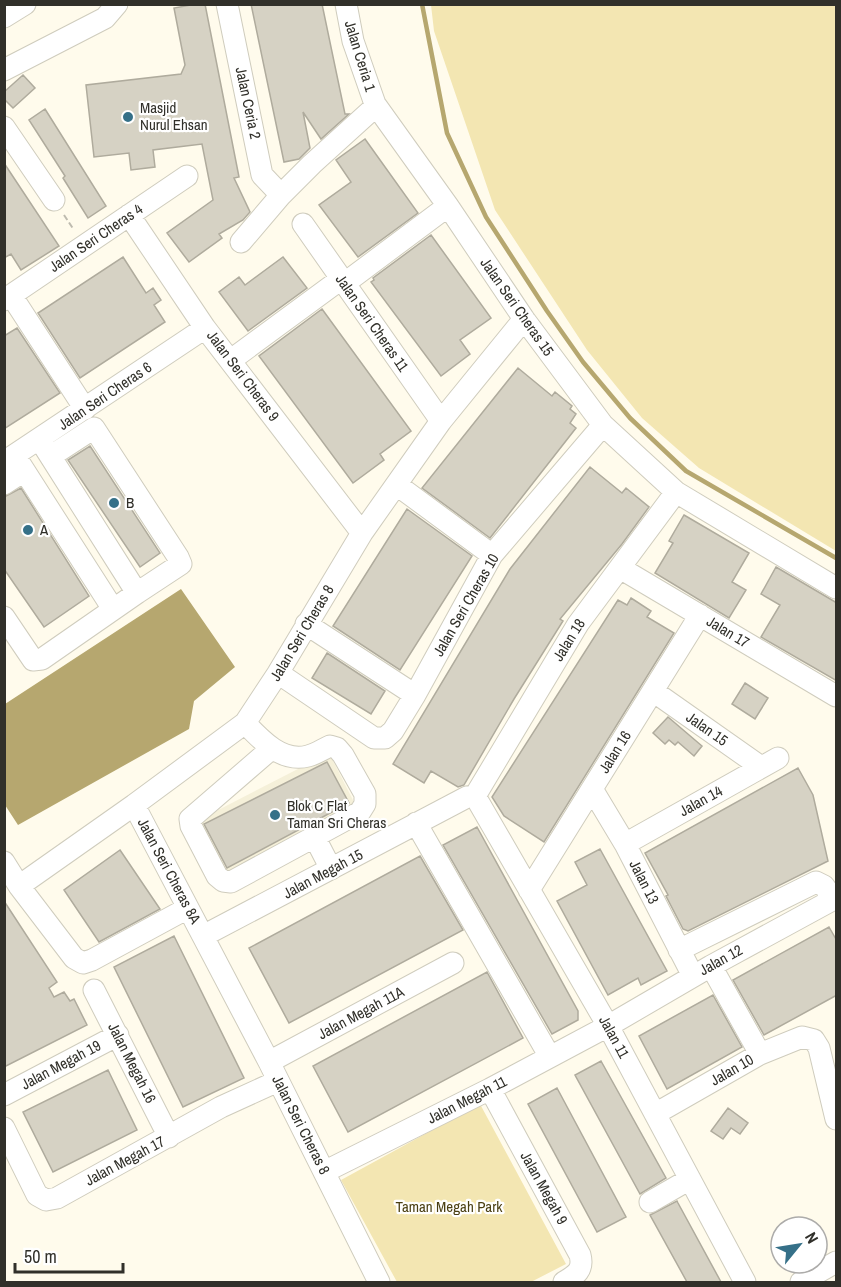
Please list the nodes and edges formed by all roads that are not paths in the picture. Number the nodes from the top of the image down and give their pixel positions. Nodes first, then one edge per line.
1 (25, 4) edge
2 (117, 4) edge
3 (227, 4) edge
4 (346, 4) edge
5 (4, 18) edge
6 (4, 70) edge
7 (376, 106) junction
8 (4, 127) edge
9 (187, 176) dead end
10 (281, 195) junction
11 (54, 200) road end
12 (447, 206) junction
13 (129, 215) junction
14 (303, 224) dead end
15 (241, 242) dead end
16 (343, 281) junction
17 (8, 297) edge
18 (524, 319) junction
19 (205, 327) junction
20 (231, 360) junction
21 (85, 410) junction
22 (441, 421) junction
23 (603, 424) junction
24 (45, 448) junction
25 (14, 463) edge
26 (4, 484) edge
27 (397, 485) junction
28 (676, 492) junction
29 (362, 533) junction
30 (492, 555) junction
31 (620, 568) junction
32 (837, 588) edge
33 (137, 593) junction
34 (113, 609) junction
35 (700, 615) junction
36 (4, 617) edge
37 (306, 624) junction
38 (278, 673) junction
39 (653, 691) junction
40 (415, 695) junction
41 (837, 696) edge
42 (245, 723) junction
43 (271, 749) junction
44 (770, 763) joint
45 (592, 789) junction
46 (475, 796) junction
47 (134, 805) junction
48 (416, 824) junction
49 (314, 836) junction
50 (625, 844) junction
51 (4, 862) edge
52 (331, 870) junction
53 (19, 886) junction
54 (529, 890) junction
55 (835, 899) edge
56 (188, 908) junction
57 (204, 936) junction
58 (679, 950) junction
59 (453, 963) dead end
60 (702, 971) junction
61 (94, 990) dead end
62 (608, 1026) junction
63 (118, 1035) junction
64 (760, 1054) junction
65 (550, 1057) junction
66 (269, 1062) junction
67 (278, 1081) junction
68 (490, 1089) junction
69 (4, 1095) edge
70 (655, 1114) junction
71 (837, 1119) edge
72 (4, 1128) edge
73 (170, 1137) junction
74 (324, 1172) junction
75 (690, 1179) junction
76 (650, 1202) dead end
77 (837, 1262) edge
78 (379, 1282) edge
79 (564, 1282) edge
80 (746, 1282) edge
81 (801, 1282) edge

1 - 5 street
2 - 6 street
3 - 10 street, Jalan Ceria 2
4 - 7 street, Jalan Ceria 1
7 - 10 street
7 - 12 street, Jalan Seri Cheras 15
8 - 11 street
9 - 13 street, Jalan Seri Cheras 4
10 - 15 street
12 - 16 street
12 - 18 street, Jalan Seri Cheras 15
13 - 17 street, Jalan Seri Cheras 4
13 - 19 street, Jalan Seri Cheras 9
14 - 16 street, Jalan Seri Cheras 11
16 - 20 street
16 - 22 street, Jalan Seri Cheras 11
17 - 21 street
18 - 22 street, Jalan Seri Cheras 8
18 - 23 street, Jalan Seri Cheras 15
19 - 20 street, Jalan Seri Cheras 9
19 - 21 street, Jalan Seri Cheras 6
20 - 29 street, Jalan Seri Cheras 9
21 - 24 street, Jalan Seri Cheras 6
22 - 27 street, Jalan Seri Cheras 8
23 - 28 street, Jalan Seri Cheras 15
23 - 30 street, Jalan Seri Cheras 10
24 - 25 street, Jalan Seri Cheras 6
24 - 33 street
24 - 33 street
25 - 26 street, Jalan Seri Cheras 6
25 - 34 street
27 - 29 street, Jalan Seri Cheras 8
27 - 30 street
28 - 31 street, Jalan 18
28 - 32 street
29 - 37 street, Jalan Seri Cheras 8
30 - 40 street, Jalan Seri Cheras 10
31 - 35 street, Jalan 17
31 - 46 street, Jalan 18
33 - 34 street
34 - 36 street
35 - 39 street, Jalan 16
35 - 41 street, Jalan 17
37 - 38 street, Jalan Seri Cheras 8
37 - 40 street
38 - 40 street, Jalan Seri Cheras 10
38 - 42 street, Jalan Seri Cheras 8
39 - 44 street, Jalan 15
39 - 45 street, Jalan 16
42 - 43 street
42 - 47 street, Jalan Seri Cheras 8
43 - 49 street
43 - 49 street
44 - 50 street, Jalan 14
45 - 50 street, Jalan 13
45 - 54 street, Jalan 16
46 - 48 street, Jalan Megah 15
46 - 54 street, Jalan 11
47 - 53 street, Jalan Seri Cheras 8
47 - 56 street, Jalan Seri Cheras 8A
48 - 52 street, Jalan Megah 15
48 - 65 street
49 - 52 street
50 - 58 street, Jalan 13
51 - 53 street
52 - 57 street, Jalan Megah 15
53 - 56 street
54 - 62 street, Jalan 11
55 - 58 street
55 - 60 street, Jalan 12
56 - 57 street, Jalan Seri Cheras 8A
57 - 66 street, Jalan Seri Cheras 8
58 - 60 street, Jalan 13
59 - 66 street, Jalan Megah 11A
60 - 62 street, Jalan 12
60 - 64 street, Jalan 13
61 - 63 street, Jalan Megah 16
62 - 65 street, Jalan Megah 11
62 - 70 street, Jalan 11
63 - 69 street, Jalan Megah 19
63 - 73 street, Jalan Megah 16
64 - 70 street, Jalan 10
64 - 71 street, Jalan 10
65 - 68 street, Jalan Megah 11
66 - 67 street, Jalan Seri Cheras 8
67 - 73 street, Jalan Megah 17
67 - 74 street, Jalan Seri Cheras 8
68 - 74 street, Jalan Megah 11
68 - 79 street, Jalan Megah 9
70 - 75 street, Jalan 11
72 - 73 street, Jalan Megah 17
74 - 78 street, Jalan Seri Cheras 8
75 - 76 street
75 - 80 street, Jalan 11
77 - 81 street

